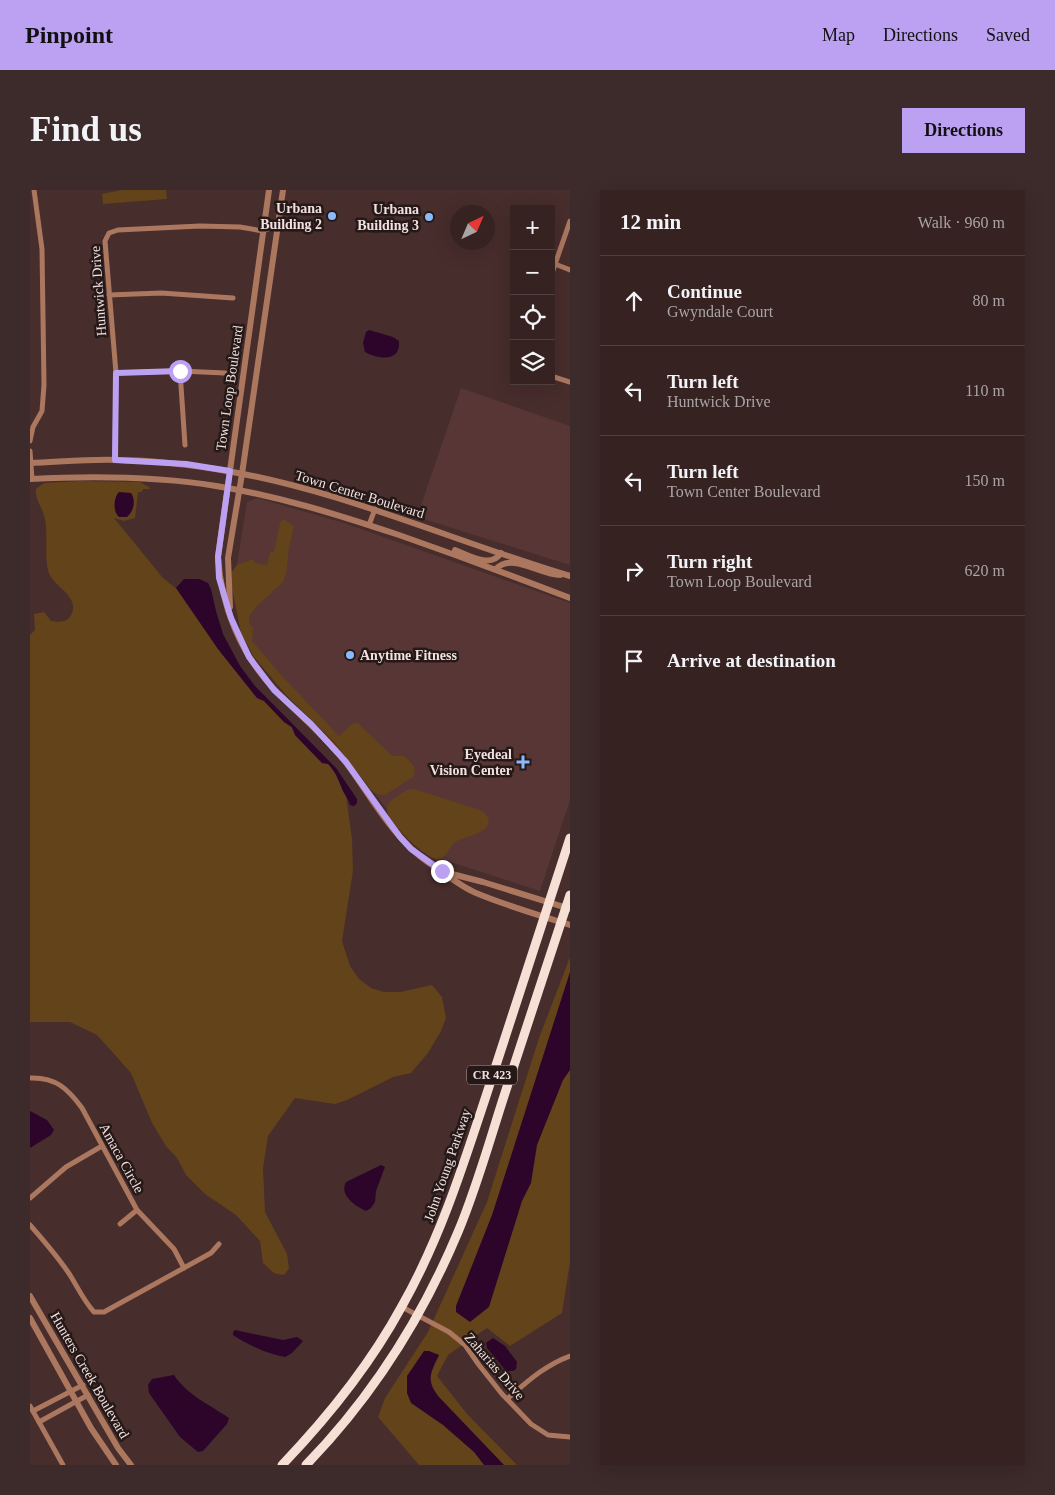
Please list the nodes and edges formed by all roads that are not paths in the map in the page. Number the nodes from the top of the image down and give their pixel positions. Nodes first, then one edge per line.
1 (34, 190) edge
2 (269, 190) edge
3 (283, 190) edge
4 (570, 221) edge
5 (278, 225) junction
6 (263, 231) junction
7 (555, 264) joint
8 (570, 270) edge
9 (109, 295) junction
10 (233, 298) dead end
11 (180, 371) junction
12 (225, 372) dead end
13 (116, 373) junction
14 (555, 377) edge
15 (570, 382) edge
16 (30, 441) edge
17 (185, 445) dead end
18 (30, 452) edge
19 (115, 460) junction
20 (30, 463) edge
21 (230, 471) junction
22 (242, 474) junction
23 (31, 479) edge
24 (226, 488) junction
25 (239, 490) junction
26 (375, 509) junction
27 (369, 525) junction
28 (429, 546) junction
29 (501, 553) junction
30 (496, 569) junction
31 (567, 576) edge
32 (570, 598) edge
33 (231, 618) junction
34 (570, 838) edge
35 (442, 871) junction
36 (490, 884) junction
37 (475, 893) junction
38 (570, 895) edge
39 (549, 903) junction
40 (568, 909) edge
41 (545, 916) junction
42 (566, 923) edge
43 (30, 1078) edge
44 (102, 1146) junction
45 (30, 1198) edge
46 (137, 1210) junction
47 (120, 1224) dead end
48 (30, 1225) edge
49 (219, 1244) dead end
50 (184, 1268) junction
51 (30, 1296) edge
52 (402, 1307) junction
53 (418, 1316) junction
54 (30, 1318) edge
55 (570, 1356) edge
56 (83, 1385) junction
57 (71, 1391) junction
58 (88, 1395) junction
59 (507, 1399) junction
60 (77, 1401) junction
61 (32, 1409) edge
62 (39, 1422) junction
63 (570, 1437) edge
64 (63, 1465) edge
65 (116, 1465) edge
66 (131, 1465) edge
67 (282, 1465) edge
68 (306, 1465) edge

1 - 16 street
2 - 6 street, Town Loop Boulevard
3 - 5 street, Town Loop Boulevard
4 - 7 street
5 - 6 street
5 - 22 street, Town Loop Boulevard
6 - 9 street, Huntwick Drive
6 - 21 street, Town Loop Boulevard
7 - 8 street
9 - 10 street
9 - 13 street, Huntwick Drive
11 - 12 street
11 - 13 street
11 - 17 street
13 - 19 street, Huntwick Drive
14 - 15 street
18 - 20 street
19 - 20 street, Town Center Boulevard
19 - 21 street, Town Center Boulevard
20 - 23 street
21 - 22 street, Town Center Boulevard
21 - 24 street, Town Loop Boulevard
22 - 25 street, Town Loop Boulevard
22 - 26 street, Town Center Boulevard
23 - 24 street, Town Center Boulevard
24 - 25 street, Town Center Boulevard
24 - 33 street, Town Loop Boulevard
25 - 27 street, Town Center Boulevard
25 - 33 street, Town Loop Boulevard
26 - 27 street
26 - 29 street, Town Center Boulevard
27 - 28 street, Town Center Boulevard
28 - 29 street, Town Center Boulevard
28 - 30 street, Town Center Boulevard
29 - 31 street, Town Center Boulevard
30 - 31 street, Town Center Boulevard
30 - 32 street, Town Center Boulevard
33 - 35 street, Town Loop Boulevard
34 - 39 highway, John Young Parkway / CR 423
35 - 36 street, Town Loop Boulevard
35 - 37 street, Town Loop Boulevard
36 - 37 street
36 - 39 street, Town Loop Boulevard
37 - 41 street, Town Loop Boulevard
38 - 40 highway, CR 423
39 - 40 street, Town Loop Boulevard
39 - 41 highway, John Young Parkway / CR 423
40 - 42 highway, CR 423
41 - 42 street, Town Loop Boulevard
41 - 52 highway, John Young Parkway / CR 423
42 - 53 highway, CR 423
43 - 44 street, Amaca Circle
44 - 45 street
44 - 46 street, Amaca Circle
46 - 47 street
46 - 50 street, Amaca Circle
48 - 50 street
49 - 50 street
51 - 56 street, Hunters Creek Boulevard
52 - 53 street, Zaharias Drive
52 - 67 highway, John Young Parkway / CR 423
53 - 59 street, Zaharias Drive
53 - 68 highway, CR 423
54 - 57 street, Hunters Creek Boulevard
55 - 59 street
56 - 57 street
56 - 58 street, Hunters Creek Boulevard
57 - 60 street, Hunters Creek Boulevard
57 - 61 street
58 - 60 street
58 - 66 street, Hunters Creek Boulevard
59 - 63 street, Zaharias Drive
60 - 62 street
60 - 65 street, Hunters Creek Boulevard
61 - 62 street
62 - 64 street

